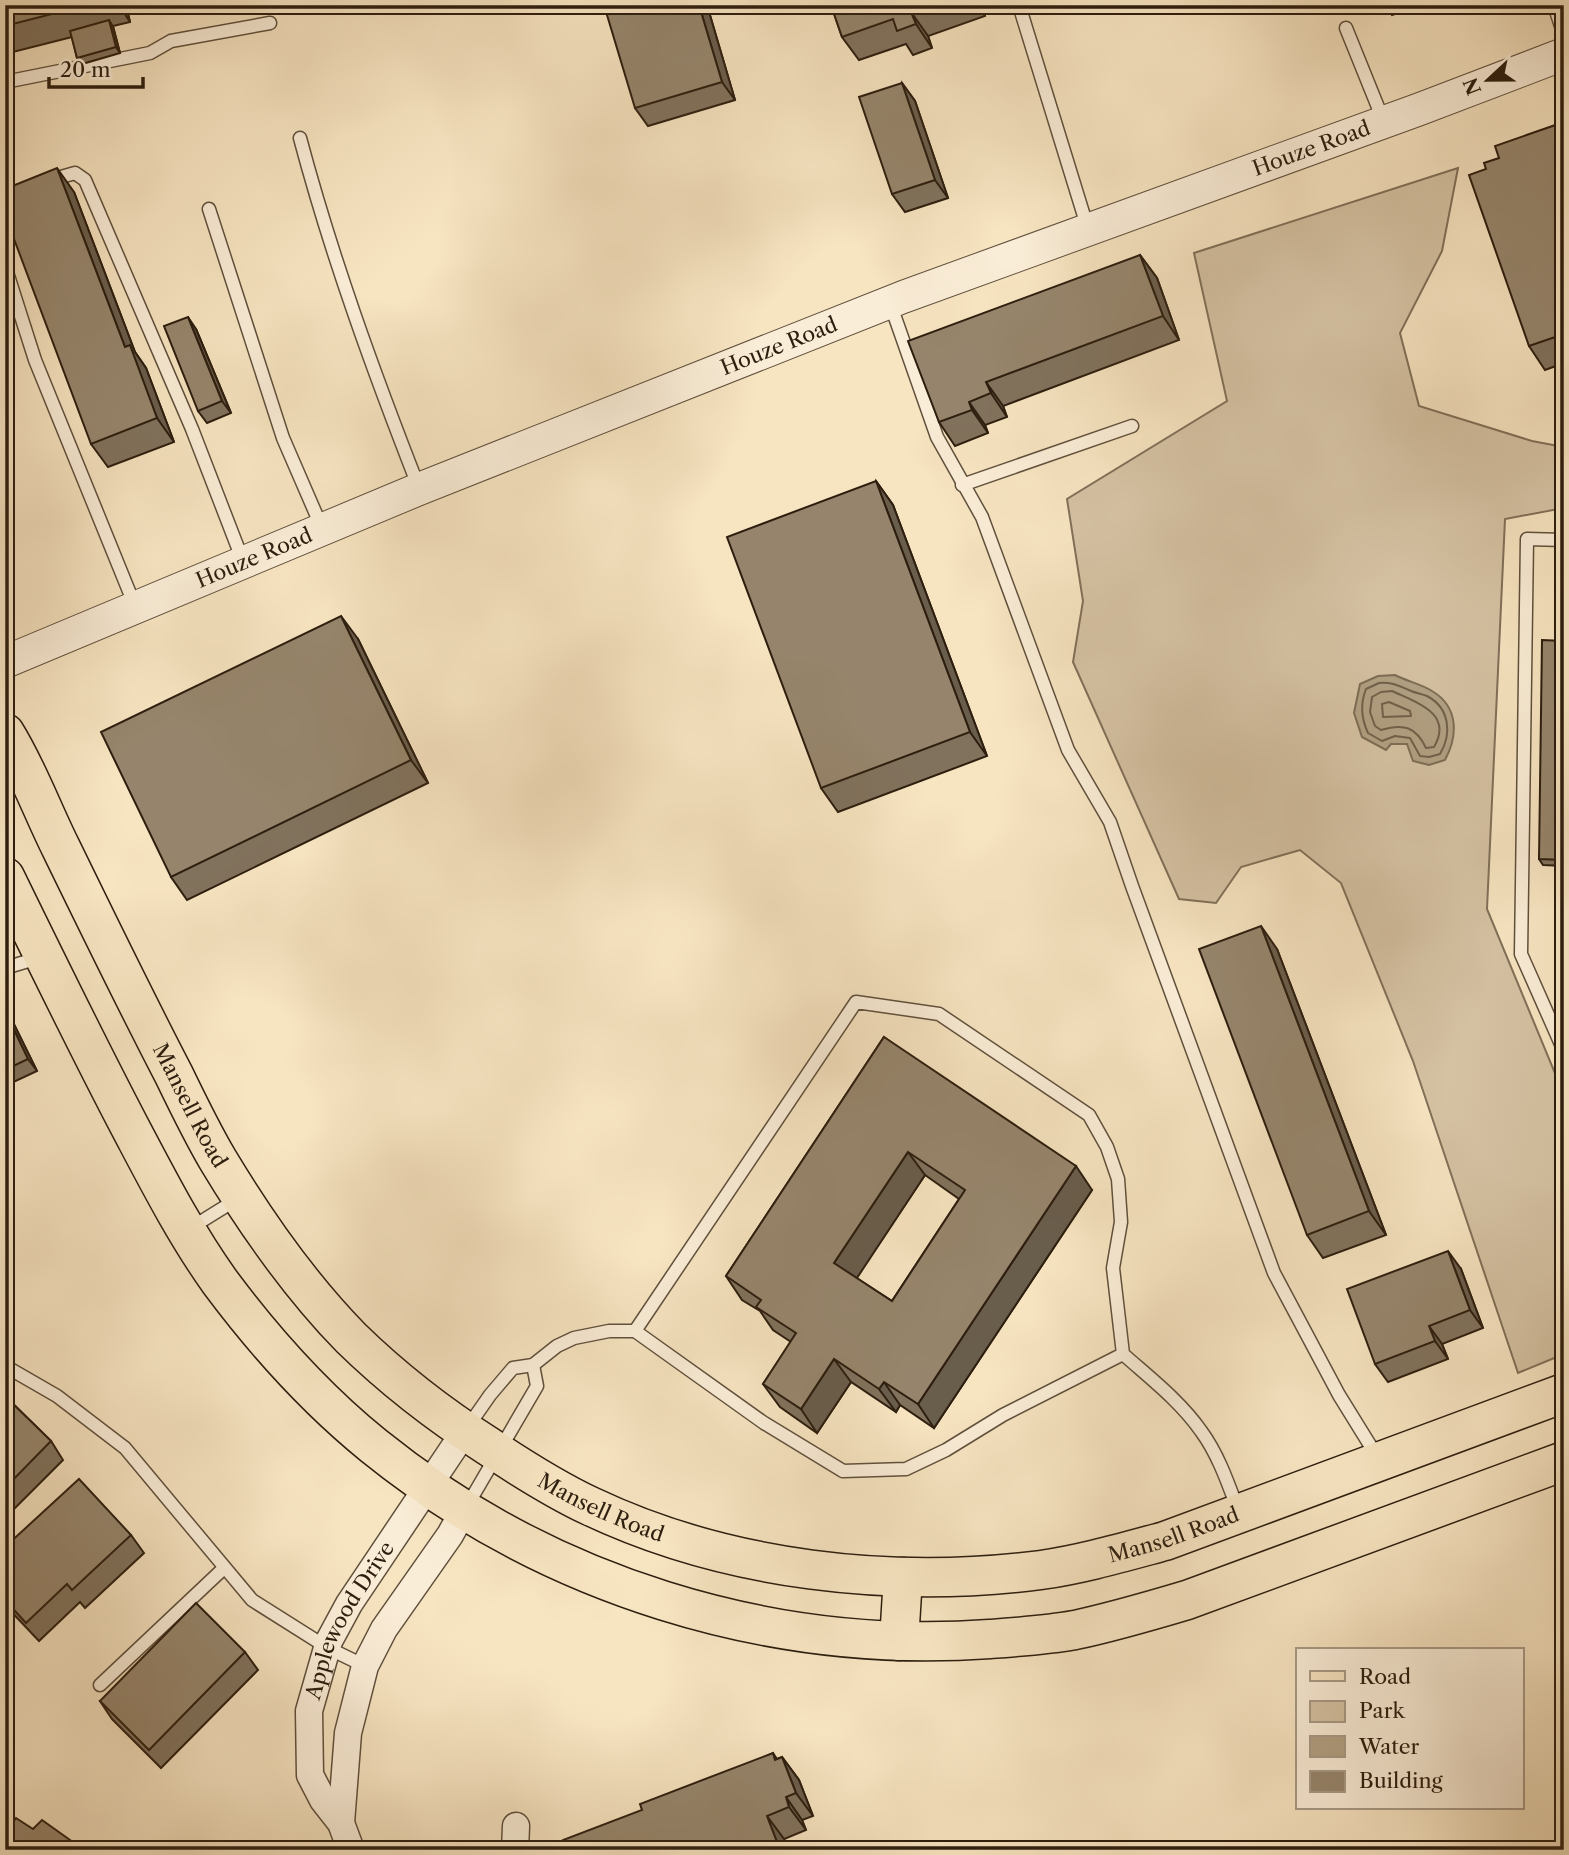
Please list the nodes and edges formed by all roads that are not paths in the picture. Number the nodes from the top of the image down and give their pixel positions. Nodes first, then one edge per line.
1 (1019, 5) edge
2 (1553, 5) edge
3 (270, 23) dead end
4 (1346, 28) dead end
5 (1564, 35) edge
6 (1564, 54) edge
7 (5, 82) edge
8 (1384, 122) junction
9 (300, 138) dead end
10 (37, 185) edge
11 (209, 209) dead end
12 (1088, 230) junction
13 (5, 267) edge
14 (890, 303) junction
15 (1132, 426) dead end
16 (962, 485) junction
17 (419, 489) junction
18 (323, 528) junction
19 (1564, 540) edge
20 (244, 561) junction
21 (135, 606) junction
22 (5, 662) edge
23 (5, 733) edge
24 (5, 877) edge
25 (44, 957) junction
26 (5, 968) edge
27 (1564, 1051) edge
28 (240, 1197) junction
29 (186, 1231) junction
30 (635, 1331) junction
31 (1123, 1354) junction
32 (533, 1365) junction
33 (5, 1366) edge
34 (1564, 1392) edge
35 (465, 1432) junction
36 (497, 1452) junction
37 (1380, 1461) junction
38 (1564, 1461) edge
39 (428, 1486) junction
40 (464, 1510) junction
41 (1239, 1514) junction
42 (224, 1568) junction
43 (903, 1577) junction
44 (899, 1641) junction
45 (327, 1648) junction
46 (365, 1666) junction
47 (100, 1685) dead end
48 (341, 1823) junction
49 (351, 1850) edge

1 - 12 lane
2 - 5 lane
3 - 7 lane
4 - 8 lane
6 - 8 street, Houze Road
8 - 12 street, Houze Road
9 - 17 lane
10 - 20 lane
11 - 18 lane
12 - 14 street, Houze Road
13 - 21 lane
14 - 16 lane
14 - 17 street, Houze Road
15 - 16 lane
16 - 37 lane
17 - 18 street, Houze Road
18 - 20 street, Houze Road
19 - 27 lane
20 - 21 street, Houze Road
21 - 22 street, Houze Road
23 - 28 main road, Mansell Road
24 - 25 main road
25 - 26 lane
25 - 29 main road
28 - 29 lane
28 - 35 main road, Mansell Road
29 - 39 main road
30 - 31 lane
30 - 31 lane
30 - 32 lane
31 - 41 lane
32 - 35 lane
32 - 36 lane
33 - 42 lane
34 - 37 main road, Mansell Road
35 - 36 main road, Mansell Road
35 - 39 street, Applewood Drive
36 - 40 lane
36 - 43 main road, Mansell Road
37 - 41 main road, Mansell Road
38 - 44 main road
39 - 40 main road
39 - 45 street, Applewood Drive
40 - 44 main road
40 - 46 street, Applewood Drive
41 - 43 main road, Mansell Road
42 - 45 lane
42 - 47 lane
43 - 44 main road
45 - 46 lane
45 - 48 street, Applewood Drive
46 - 48 street, Applewood Drive
48 - 49 street, Applewood Drive

